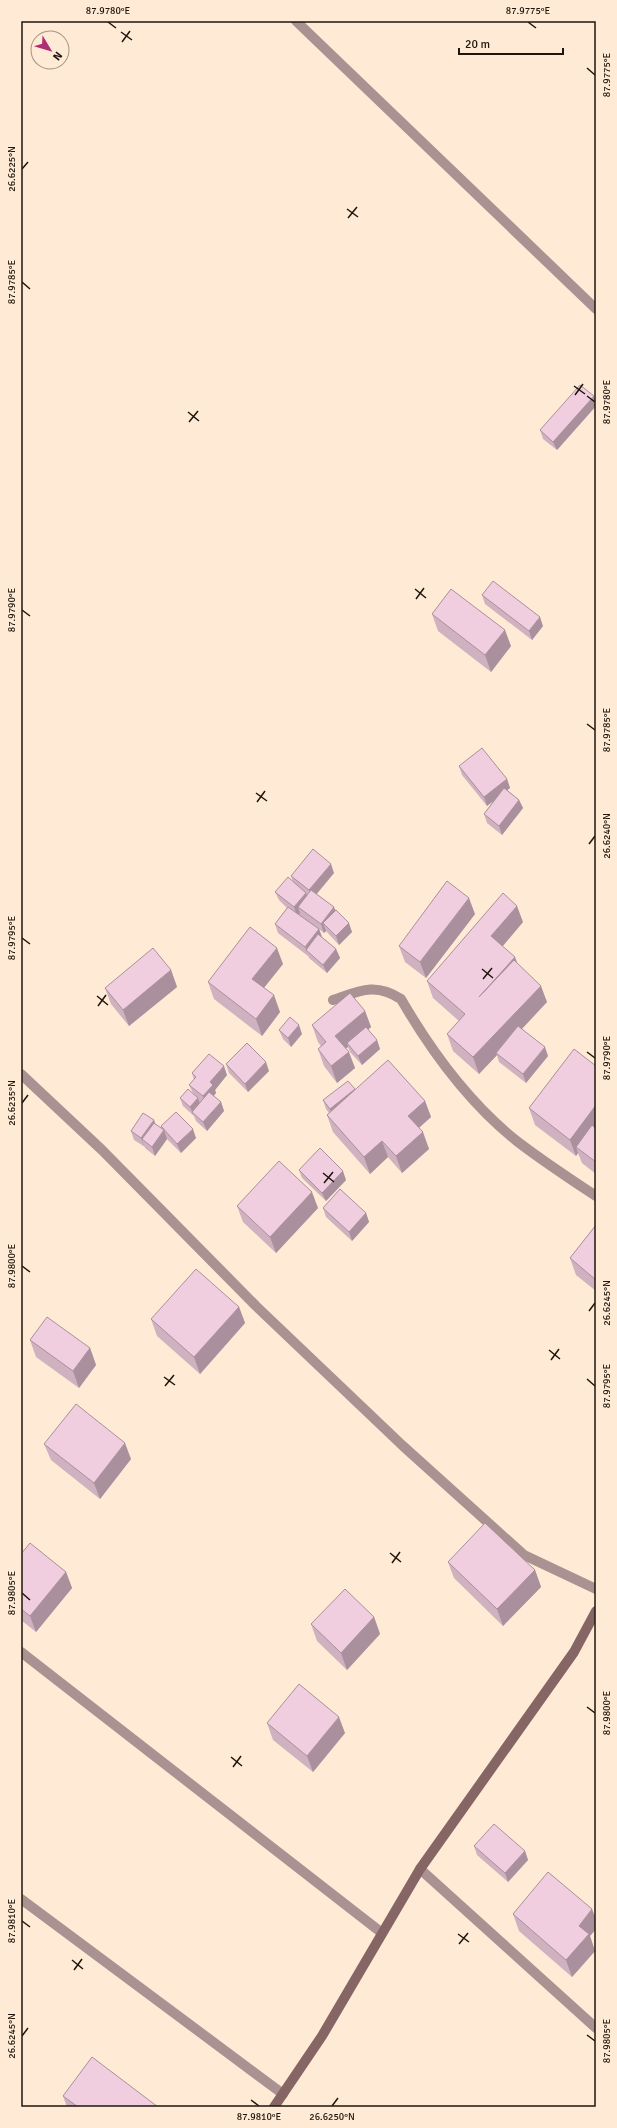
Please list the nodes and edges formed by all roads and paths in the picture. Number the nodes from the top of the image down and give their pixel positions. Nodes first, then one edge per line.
1 (296, 21) edge
2 (596, 309) edge
3 (333, 1000) dead end
4 (21, 1074) edge
5 (596, 1196) edge
6 (596, 1589) edge
7 (596, 1611) edge
8 (21, 1652) edge
9 (420, 1869) junction
10 (21, 1899) edge
11 (382, 1933) junction
12 (596, 2028) edge
13 (283, 2094) junction
14 (274, 2107) edge

1 - 2 street
3 - 5 street
4 - 6 street
7 - 9 street
8 - 11 street
9 - 11 street
9 - 12 street
10 - 13 street
11 - 13 street
13 - 14 street

